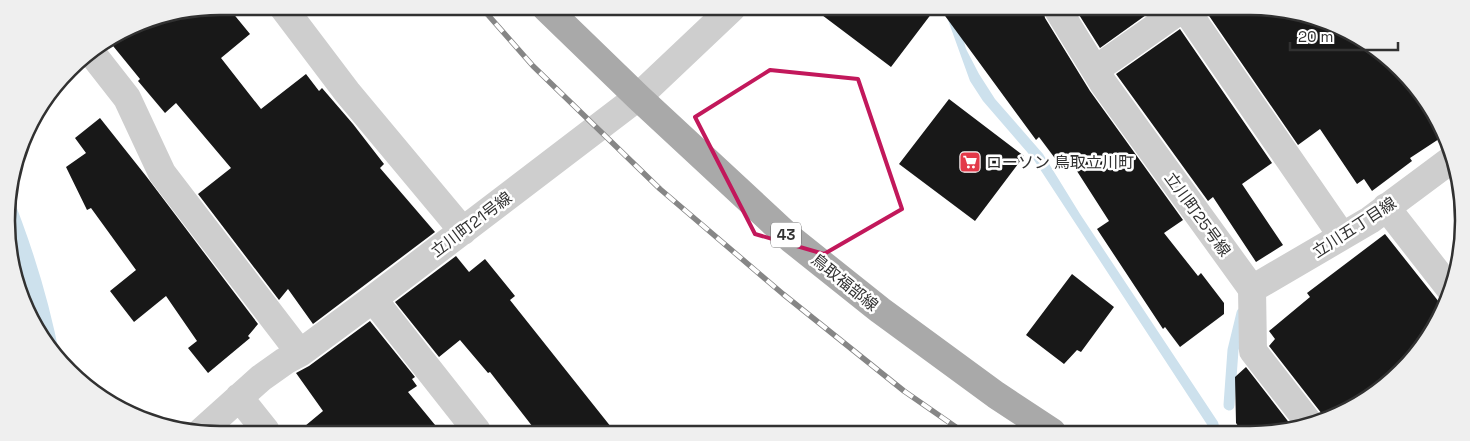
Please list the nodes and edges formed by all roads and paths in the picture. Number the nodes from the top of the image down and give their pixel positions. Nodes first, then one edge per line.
1 (289, 15) edge
2 (553, 15) edge
3 (725, 15) edge
4 (1061, 15) edge
5 (1173, 15) edge
6 (1189, 15) edge
7 (95, 57) edge
8 (1095, 70) junction
9 (638, 97) junction
10 (1447, 163) edge
11 (1386, 207) junction
12 (463, 231) junction
13 (1342, 236) junction
14 (1445, 283) edge
15 (1252, 289) junction
16 (373, 300) junction
17 (300, 353) junction
18 (240, 397) junction
19 (1305, 418) edge
20 (208, 426) edge
21 (262, 426) edge
22 (473, 426) edge
23 (1043, 426) edge

1 - 12 street
2 - 9 main road, 鳥取福部線 / 43
3 - 9 street, 立川町21号線
4 - 8 street, 立川町25号線
5 - 8 street
6 - 13 street
7 - 17 street
8 - 15 street, 立川町25号線
9 - 12 street, 立川町21号線
9 - 23 main road, 鳥取福部線 / 43
10 - 11 street, 立川五丁目線
11 - 13 street, 立川五丁目線
11 - 14 street
12 - 16 street, 立川町21号線
13 - 15 street, 立川五丁目線
15 - 19 street
16 - 17 street, 立川町21号線
16 - 22 street
17 - 18 street, 立川町21号線
18 - 20 street, 立川町21号線
18 - 21 street

